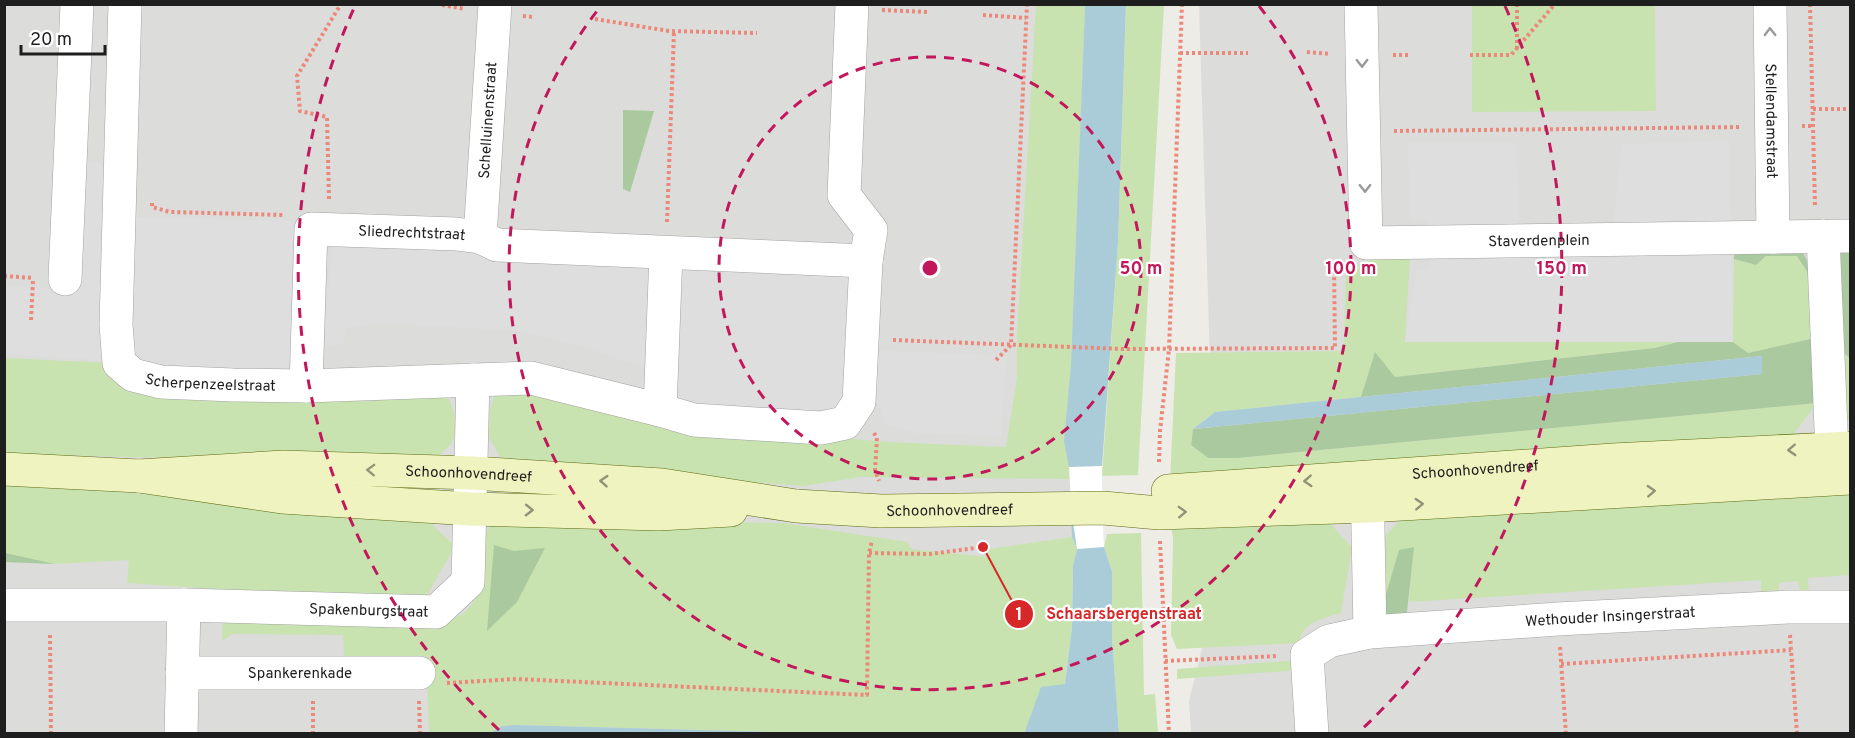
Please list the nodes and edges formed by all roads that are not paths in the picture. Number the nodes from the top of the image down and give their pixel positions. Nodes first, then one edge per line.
1 (495, 4) edge
2 (1361, 4) edge
3 (1770, 4) edge
4 (852, 7) edge
5 (76, 19) edge
6 (125, 19) edge
7 (70, 156) junction
8 (121, 159) junction
9 (480, 237) junction
10 (1773, 237) junction
11 (1830, 237) edge
12 (666, 253) junction
13 (866, 261) junction
14 (65, 279) dead end
15 (473, 380) junction
16 (306, 386) junction
17 (660, 410) junction
18 (1841, 448) edge
19 (4, 469) edge
20 (472, 473) junction
21 (139, 476) junction
22 (1842, 479) edge
23 (1367, 492) junction
24 (796, 506) junction
25 (471, 509) junction
26 (4, 605) edge
27 (184, 605) junction
28 (1851, 607) edge
29 (1370, 632) junction
30 (182, 672) junction
31 (430, 679) road end
32 (181, 734) edge
33 (1312, 734) edge

1 - 9 street, Schelluinenstraat
2 -> 10 street, Staverdenplein
10 -> 3 street, Stellendamstraat
4 - 13 street, Scherpenzeelstraat
5 - 6 street, Scherpenzeelstraat
5 - 7 street, Scherpenzeelstraat
6 - 8 street, Scherpenzeelstraat
7 - 8 street
7 - 14 street, Scherpenzeelstraat
8 - 16 street, Scherpenzeelstraat
9 - 12 street, Sliedrechtstraat
9 - 16 street, Sliedrechtstraat
10 - 11 street, Staverdenplein
11 - 18 street
12 - 13 street, Sliedrechtstraat
12 - 17 street
13 - 17 street, Scherpenzeelstraat
15 - 16 street, Scherpenzeelstraat
15 - 17 street, Scherpenzeelstraat
15 - 20 street, Spakenburgstraat
18 - 22 street
18 -> 23 street, Schoonhovendreef
19 - 21 street, Schoonhovendreef
20 -> 21 street, Schoonhovendreef
24 -> 20 street, Schoonhovendreef
20 - 25 street, Spakenburgstraat
21 - 25 street, Schoonhovendreef
23 -> 22 street, Schoonhovendreef
23 - 24 street, Schoonhovendreef
23 - 29 street
25 -> 24 street, Schoonhovendreef
25 - 27 street, Spakenburgstraat
26 - 27 street, Spakenburgstraat
27 - 30 street
28 - 29 street, Wethouder Insingerstraat
29 - 33 street, Wethouder Insingerstraat
30 - 31 street, Spankerenkade
30 - 32 street

